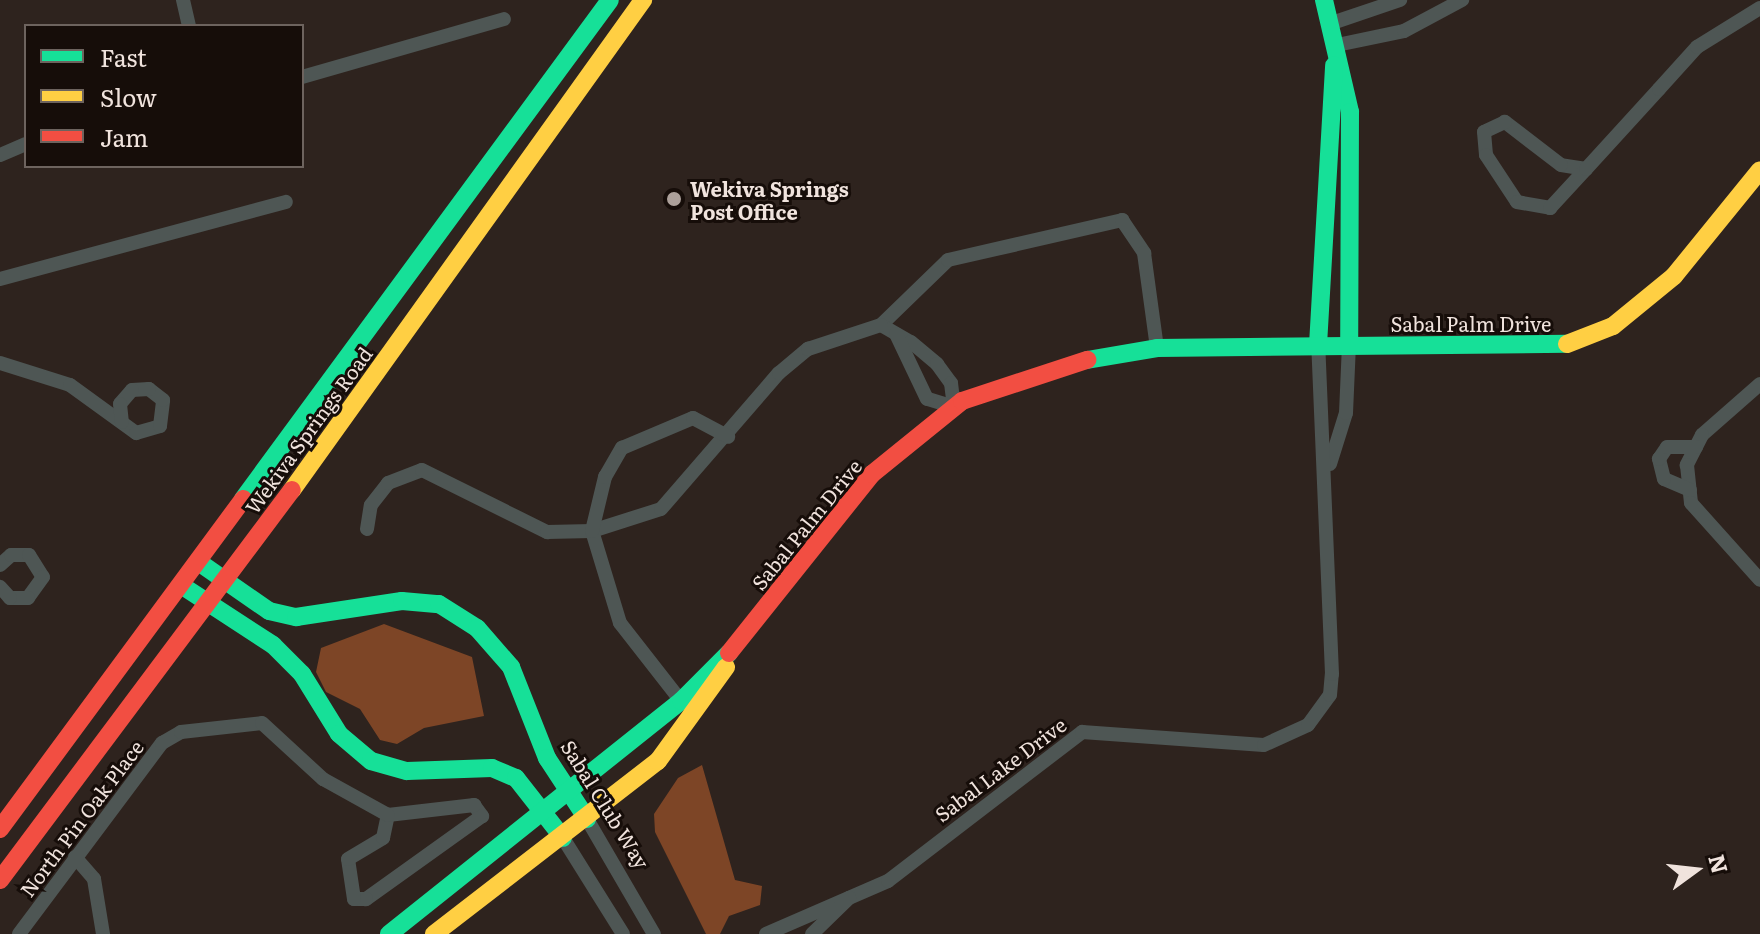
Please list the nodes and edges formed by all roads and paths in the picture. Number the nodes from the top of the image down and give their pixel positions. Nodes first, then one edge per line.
1 (183, 0) edge
2 (610, 0) edge
3 (643, 0) edge
4 (1324, 0) edge
5 (1400, 0) edge
6 (1462, 0) edge
7 (1760, 8) edge
8 (504, 19) dead end
9 (1332, 23) junction
10 (189, 24) edge
11 (585, 35) junction
12 (1337, 45) junction
13 (606, 49) junction
14 (304, 76) edge
15 (13, 145) edge
16 (0, 155) edge
17 (1586, 169) junction
18 (1760, 170) edge
19 (286, 202) dead end
20 (0, 279) edge
21 (881, 325) junction
22 (896, 334) junction
23 (1318, 345) junction
24 (1349, 345) junction
25 (1157, 348) junction
26 (0, 363) edge
27 (1760, 384) edge
28 (954, 407) junction
29 (122, 422) dead end
30 (728, 437) junction
31 (1696, 447) junction
32 (1328, 468) junction
33 (1690, 490) junction
34 (367, 529) dead end
35 (592, 531) junction
36 (200, 563) junction
37 (0, 565) edge
38 (1760, 580) edge
39 (226, 581) junction
40 (0, 587) edge
41 (184, 587) junction
42 (210, 604) junction
43 (744, 638) junction
44 (681, 701) junction
45 (568, 794) junction
46 (544, 812) junction
47 (388, 815) junction
48 (587, 819) junction
49 (0, 829) edge
50 (563, 838) junction
51 (75, 857) junction
52 (0, 880) edge
53 (850, 897) junction
54 (19, 934) edge
55 (103, 934) edge
56 (389, 934) edge
57 (434, 934) edge
58 (623, 934) edge
59 (654, 934) edge
60 (766, 934) edge
61 (812, 934) edge

1 - 10 street
2 - 11 street, Wekiva Springs Road
3 - 13 street, Wekiva Springs Road
4 - 9 street
5 - 9 street
6 - 12 street
7 - 17 street
8 - 14 street
9 - 12 street
11 - 13 street
11 - 36 street, Wekiva Springs Road
12 - 23 street
12 - 24 street
13 - 39 street, Wekiva Springs Road
15 - 16 street
17 - 17 street
18 - 24 street, Sabal Palm Drive
19 - 20 street
21 - 22 street
21 - 25 street
21 - 30 street
22 - 28 street
22 - 28 street
23 - 24 street, Sabal Palm Drive
23 - 25 street, Sabal Palm Drive
23 - 32 street, Sabal Lake Drive
24 - 32 street, Sabal Lake Drive
25 - 28 street, Sabal Palm Drive
26 - 29 street
27 - 31 street
28 - 43 street, Sabal Palm Drive
30 - 35 street
30 - 35 street
31 - 33 street
31 - 33 street
32 - 53 street, Sabal Lake Drive
33 - 38 street
34 - 35 street
35 - 44 street
36 - 39 street, Sabal Club Way
36 - 41 street, Wekiva Springs Road
37 - 40 street
39 - 42 street, Wekiva Springs Road
39 - 45 street, Sabal Club Way
41 - 42 street
41 - 49 street, Wekiva Springs Road
42 - 46 street
42 - 52 street, Wekiva Springs Road
43 - 44 street, Sabal Palm Drive
43 - 48 street, Sabal Palm Drive
44 - 45 street, Sabal Palm Drive
45 - 46 street, Sabal Palm Drive
45 - 48 street, Sabal Club Way
46 - 50 street
46 - 56 street, Sabal Palm Drive
47 - 47 street
47 - 51 street, North Pin Oak Place
48 - 50 street, Sabal Palm Drive
48 - 59 street, Sabal Club Way
50 - 57 street, Sabal Palm Drive
50 - 58 street
51 - 54 street, North Pin Oak Place
51 - 55 street
53 - 60 street, Sabal Lake Drive
53 - 61 street, Sabal Lake Drive

